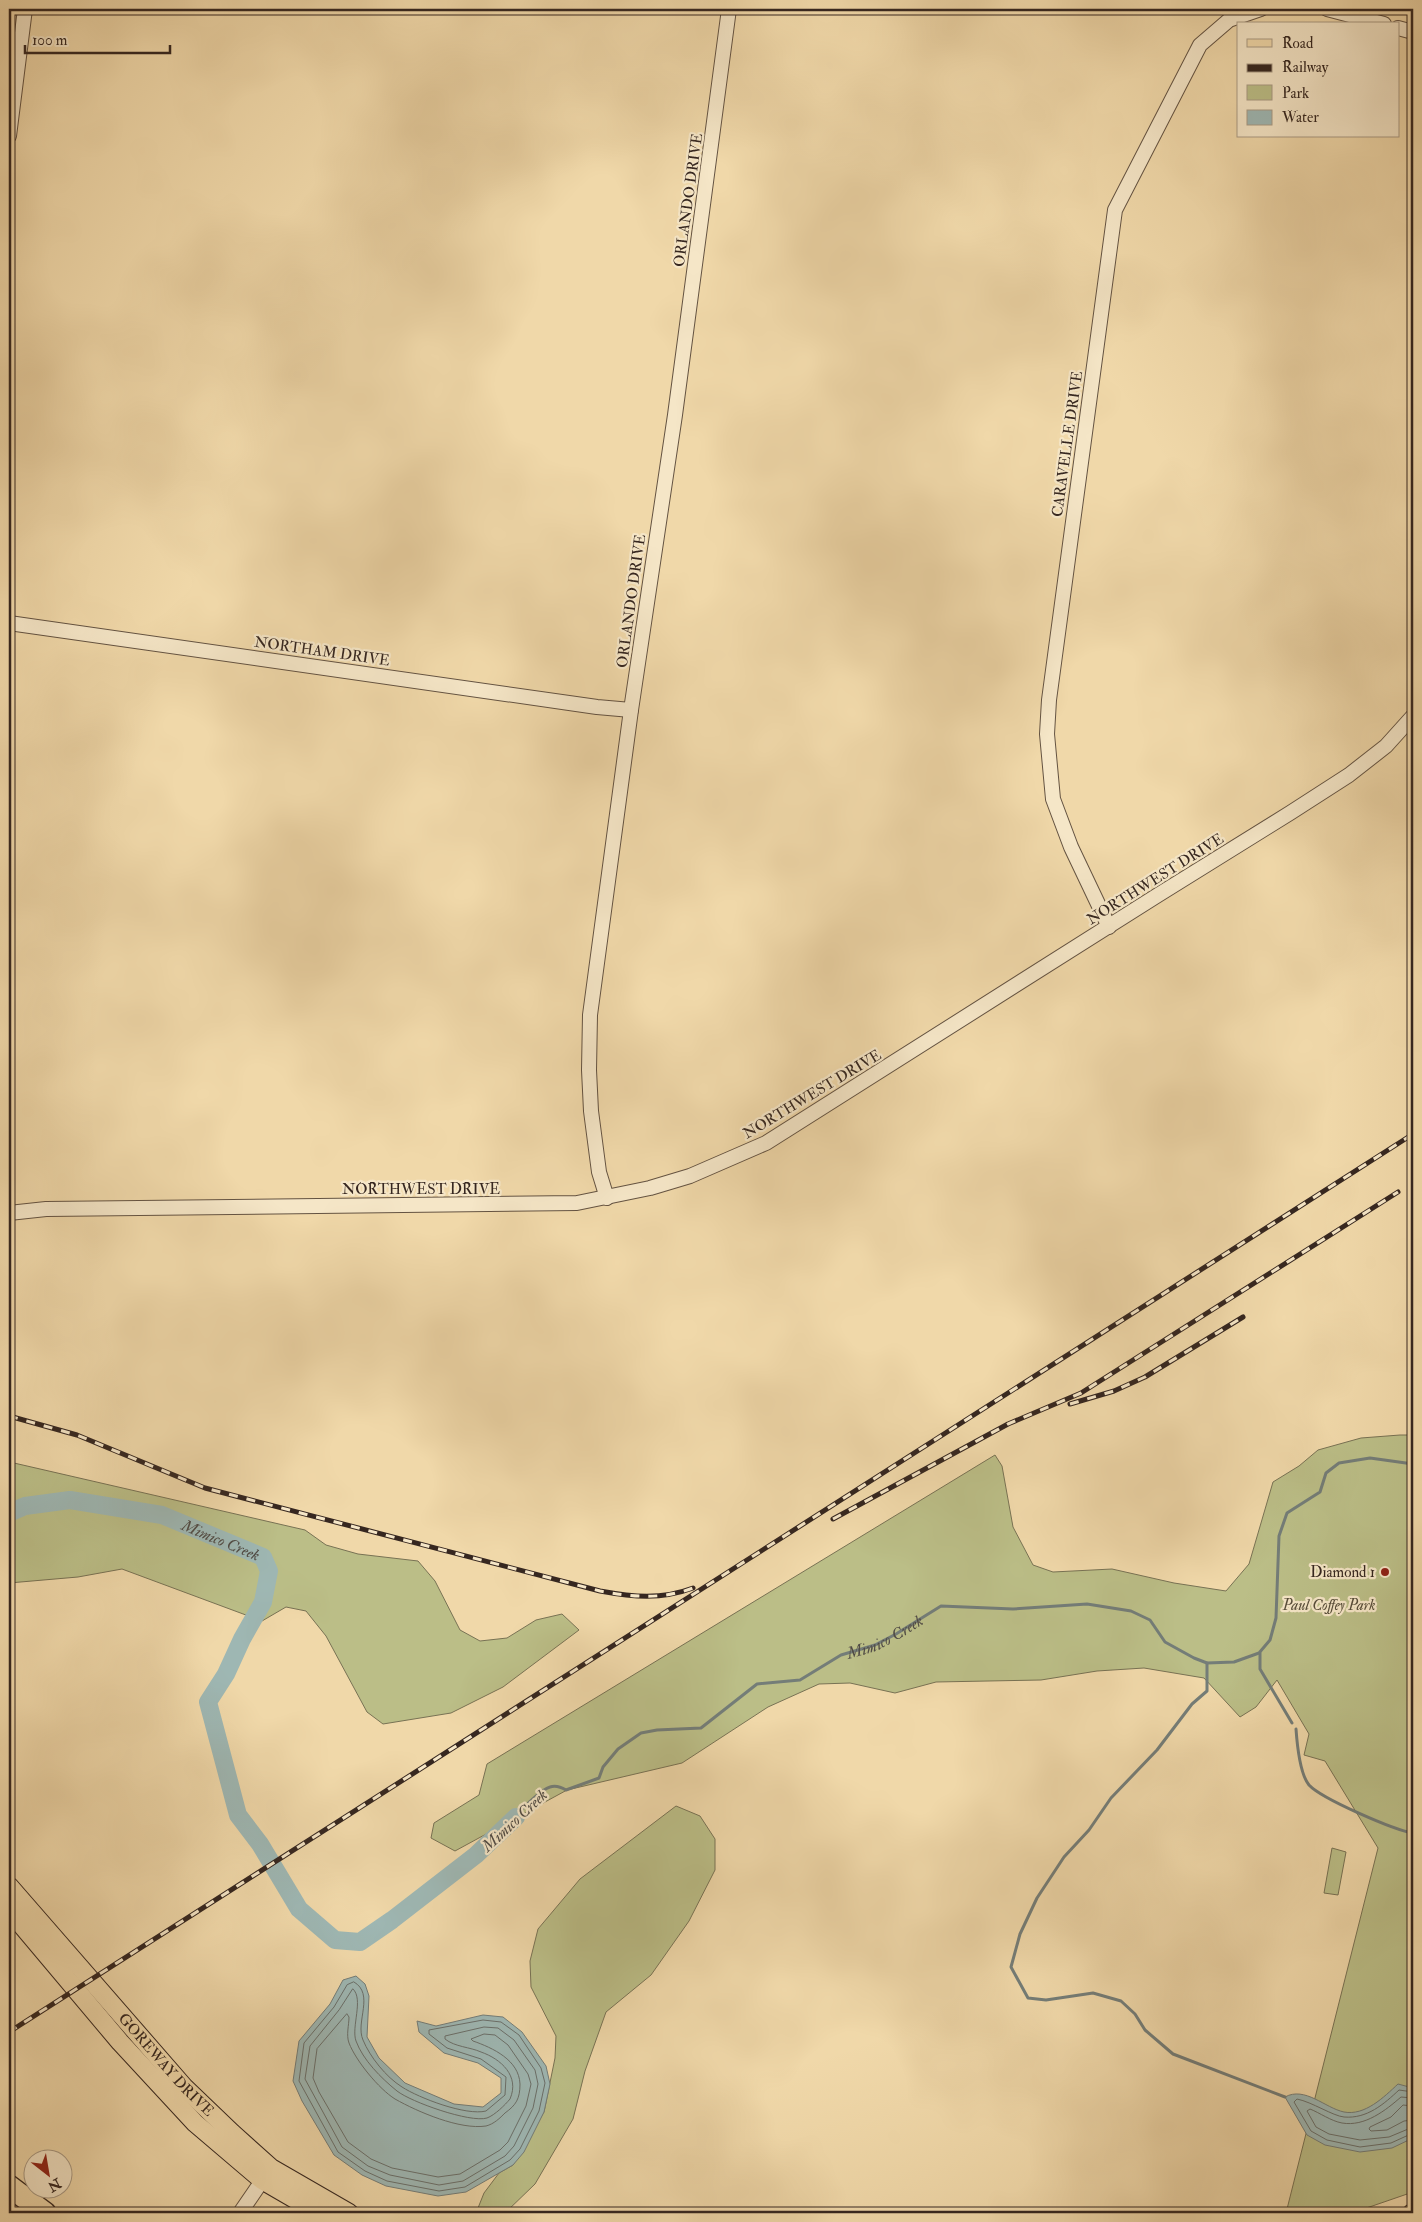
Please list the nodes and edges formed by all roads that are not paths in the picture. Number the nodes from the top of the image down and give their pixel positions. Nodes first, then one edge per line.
1 (25, 9) edge
2 (729, 9) edge
3 (1261, 9) edge
4 (1327, 9) edge
5 (1376, 22) edge
6 (1400, 29) edge
7 (1413, 32) edge
8 (9, 136) edge
9 (9, 623) edge
10 (631, 710) junction
11 (1413, 716) edge
12 (1109, 928) junction
13 (607, 1198) junction
14 (9, 1212) edge
15 (9, 1886) edge
16 (9, 1910) edge
17 (267, 2174) junction
18 (9, 2186) edge
19 (45, 2213) edge
20 (240, 2213) edge
21 (319, 2213) edge
22 (349, 2213) edge

1 - 8 street
2 - 10 street, ORLANDO DRIVE
3 - 12 street, CARAVELLE DRIVE
4 - 5 street
6 - 7 street
9 - 10 street, NORTHAM DRIVE
10 - 13 street, ORLANDO DRIVE
11 - 12 street, NORTHWEST DRIVE
12 - 13 street, NORTHWEST DRIVE
13 - 14 street, NORTHWEST DRIVE
15 - 17 main road, GOREWAY DRIVE
16 - 17 main road, GOREWAY DRIVE
17 - 20 street
17 - 21 main road, GOREWAY DRIVE
17 - 22 main road, GOREWAY DRIVE
18 - 19 highway

